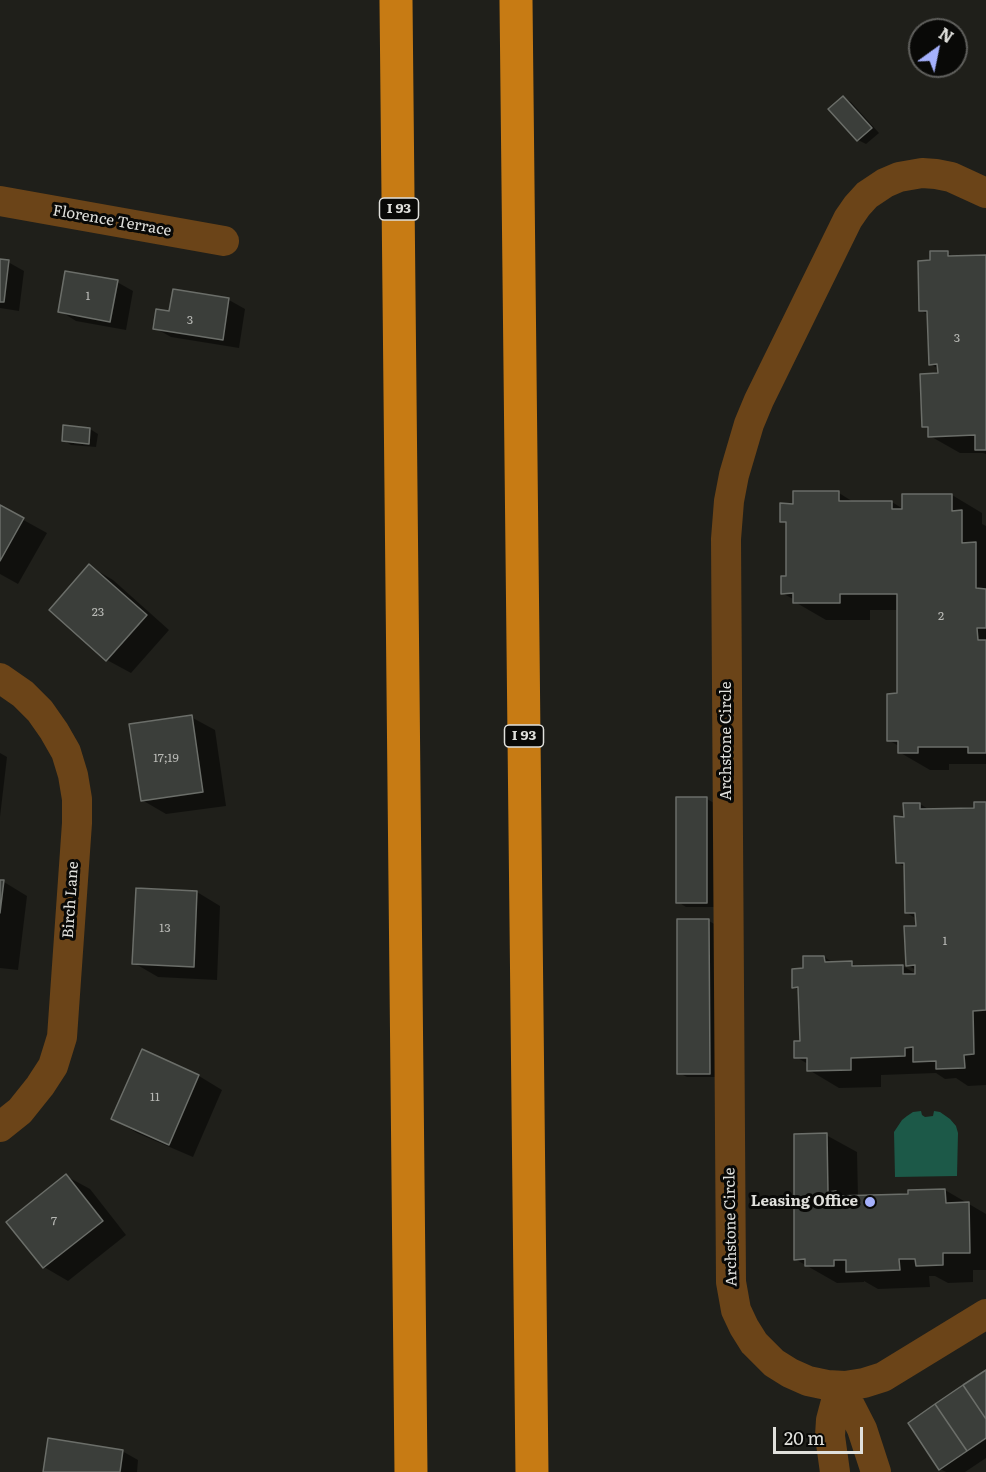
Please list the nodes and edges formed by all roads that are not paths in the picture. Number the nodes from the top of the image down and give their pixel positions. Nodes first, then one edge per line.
1 (396, 0) edge
2 (516, 0) edge
3 (986, 193) edge
4 (0, 201) edge
5 (224, 241) dead end
6 (0, 678) edge
7 (0, 1127) edge
8 (986, 1314) edge
9 (840, 1386) junction
10 (411, 1472) edge
11 (532, 1472) edge
12 (835, 1472) edge
13 (876, 1472) edge

1 - 10 highway, I 93
2 - 11 highway, I 93
3 - 9 street, Archstone Circle
4 - 5 street, Florence Terrace
6 - 7 street, Birch Lane
8 - 9 street, Archstone Circle
9 - 12 street
9 - 13 street

